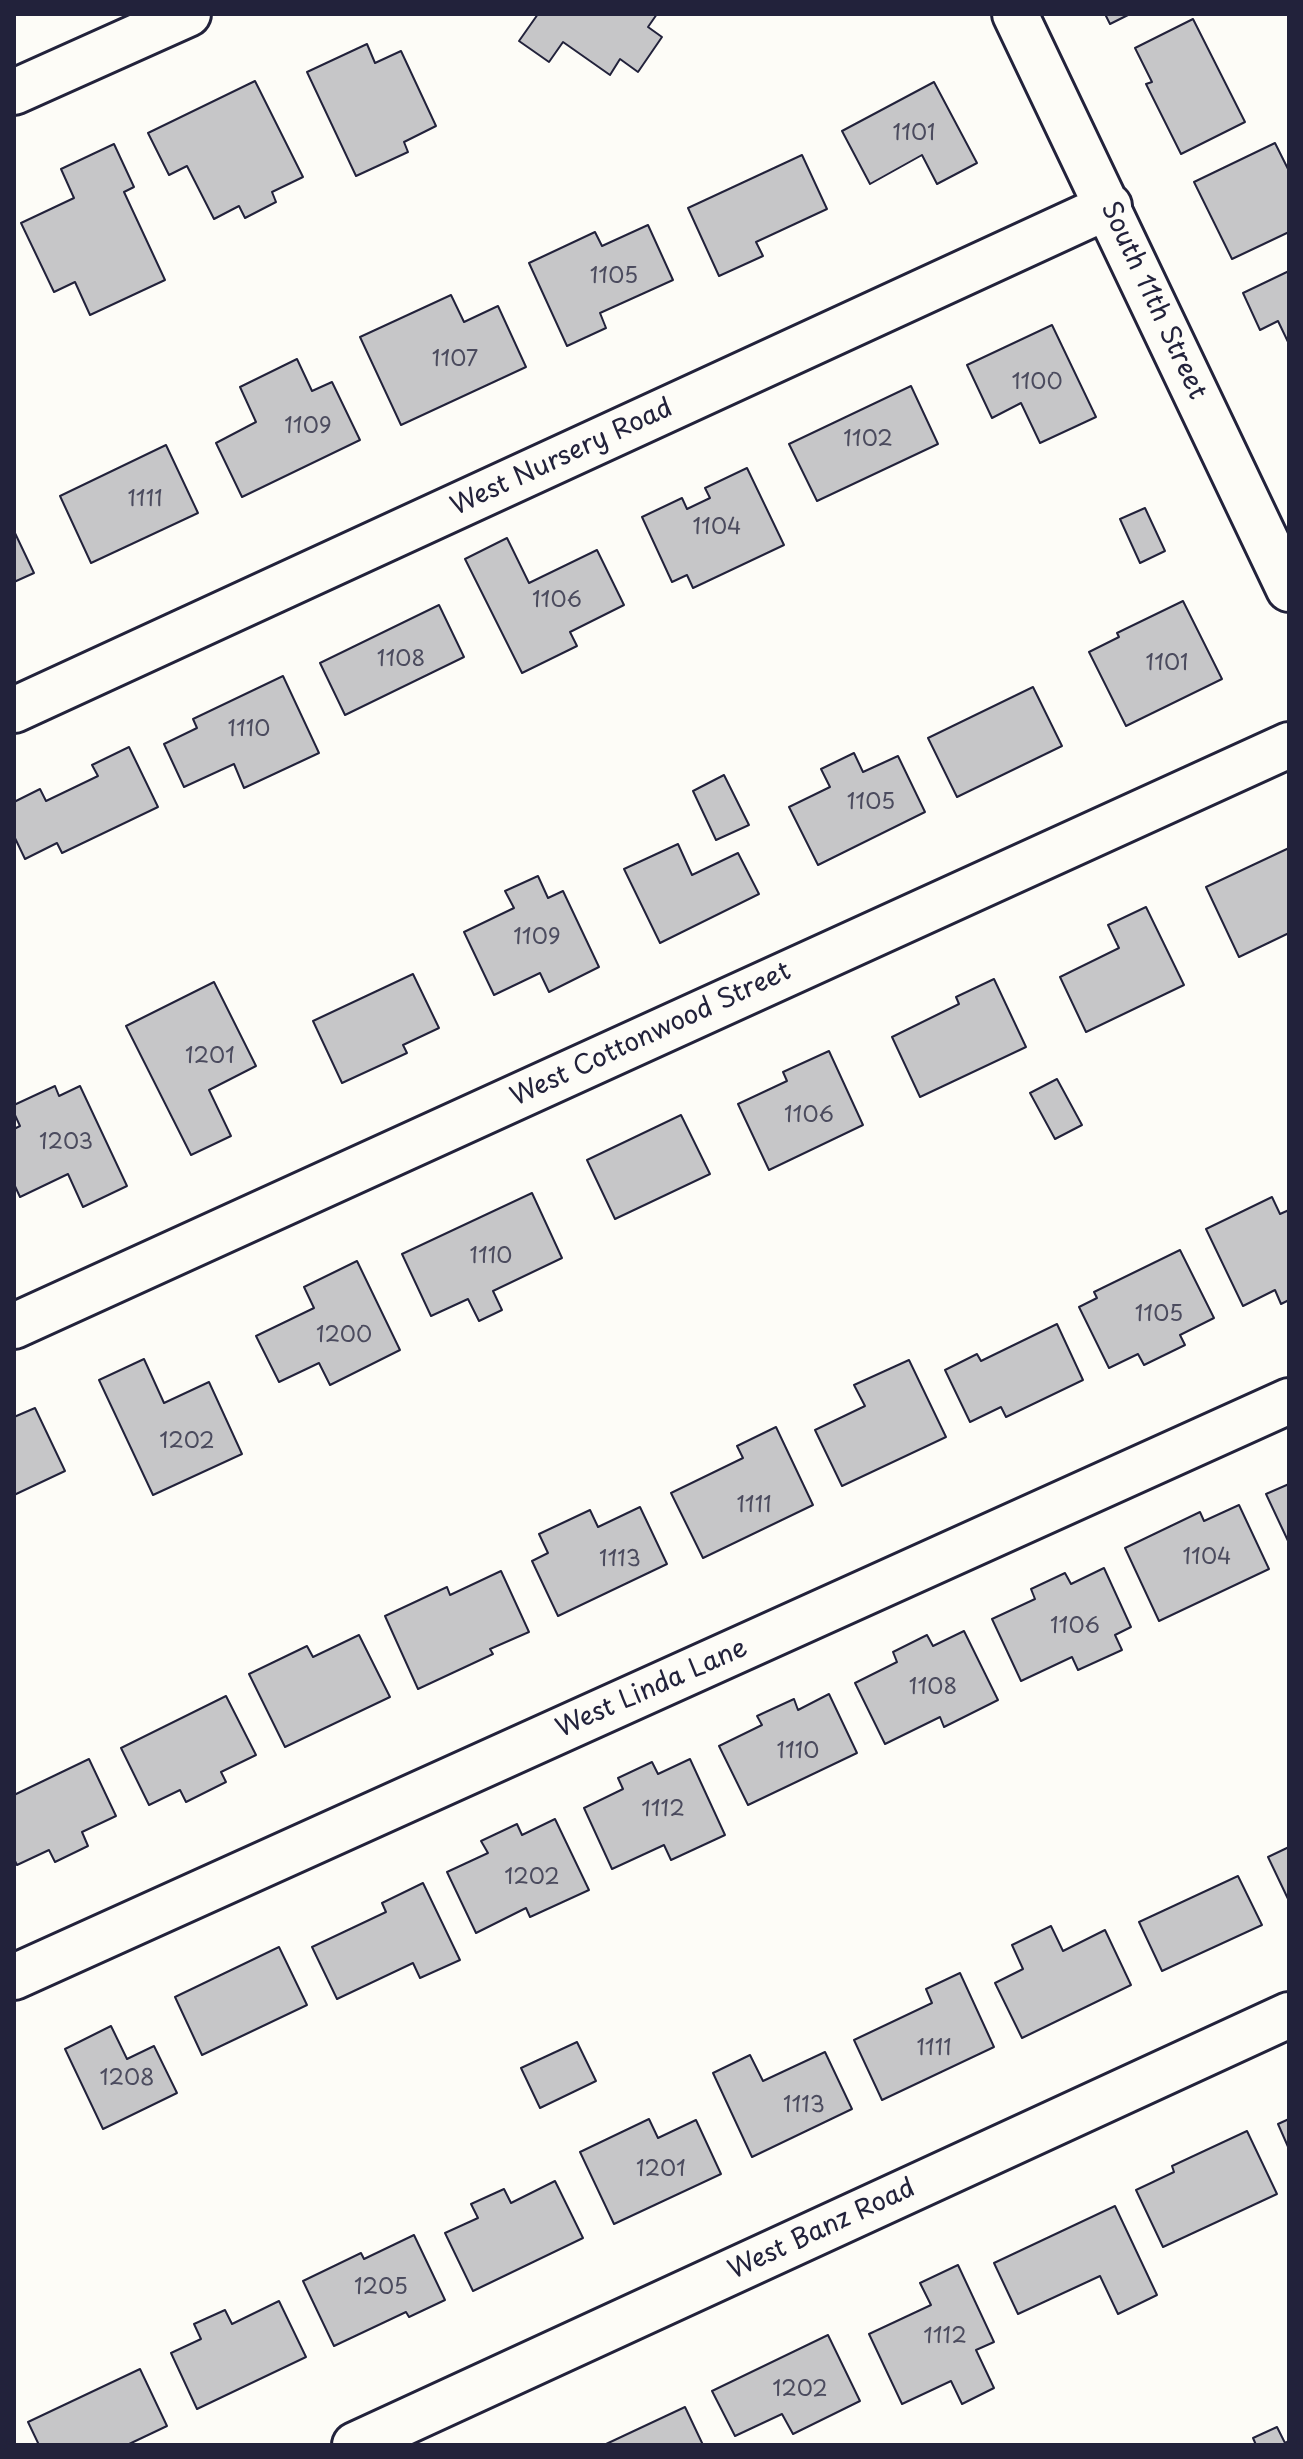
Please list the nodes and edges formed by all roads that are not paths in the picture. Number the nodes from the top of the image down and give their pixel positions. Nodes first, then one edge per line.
1 (188, 14) edge
2 (1015, 14) edge
3 (14, 92) edge
4 (1109, 206) junction
5 (1289, 589) edge
6 (14, 710) edge
7 (1289, 745) edge
8 (14, 1326) edge
9 (1289, 1401) edge
10 (14, 1977) edge
11 (1289, 2015) edge
12 (355, 2445) edge

1 - 3 street
2 - 4 street, South 11th Street
4 - 5 street, South 11th Street
4 - 6 street, West Nursery Road
7 - 8 street, West Cottonwood Street
9 - 10 street, West Linda Lane
11 - 12 street, West Banz Road

